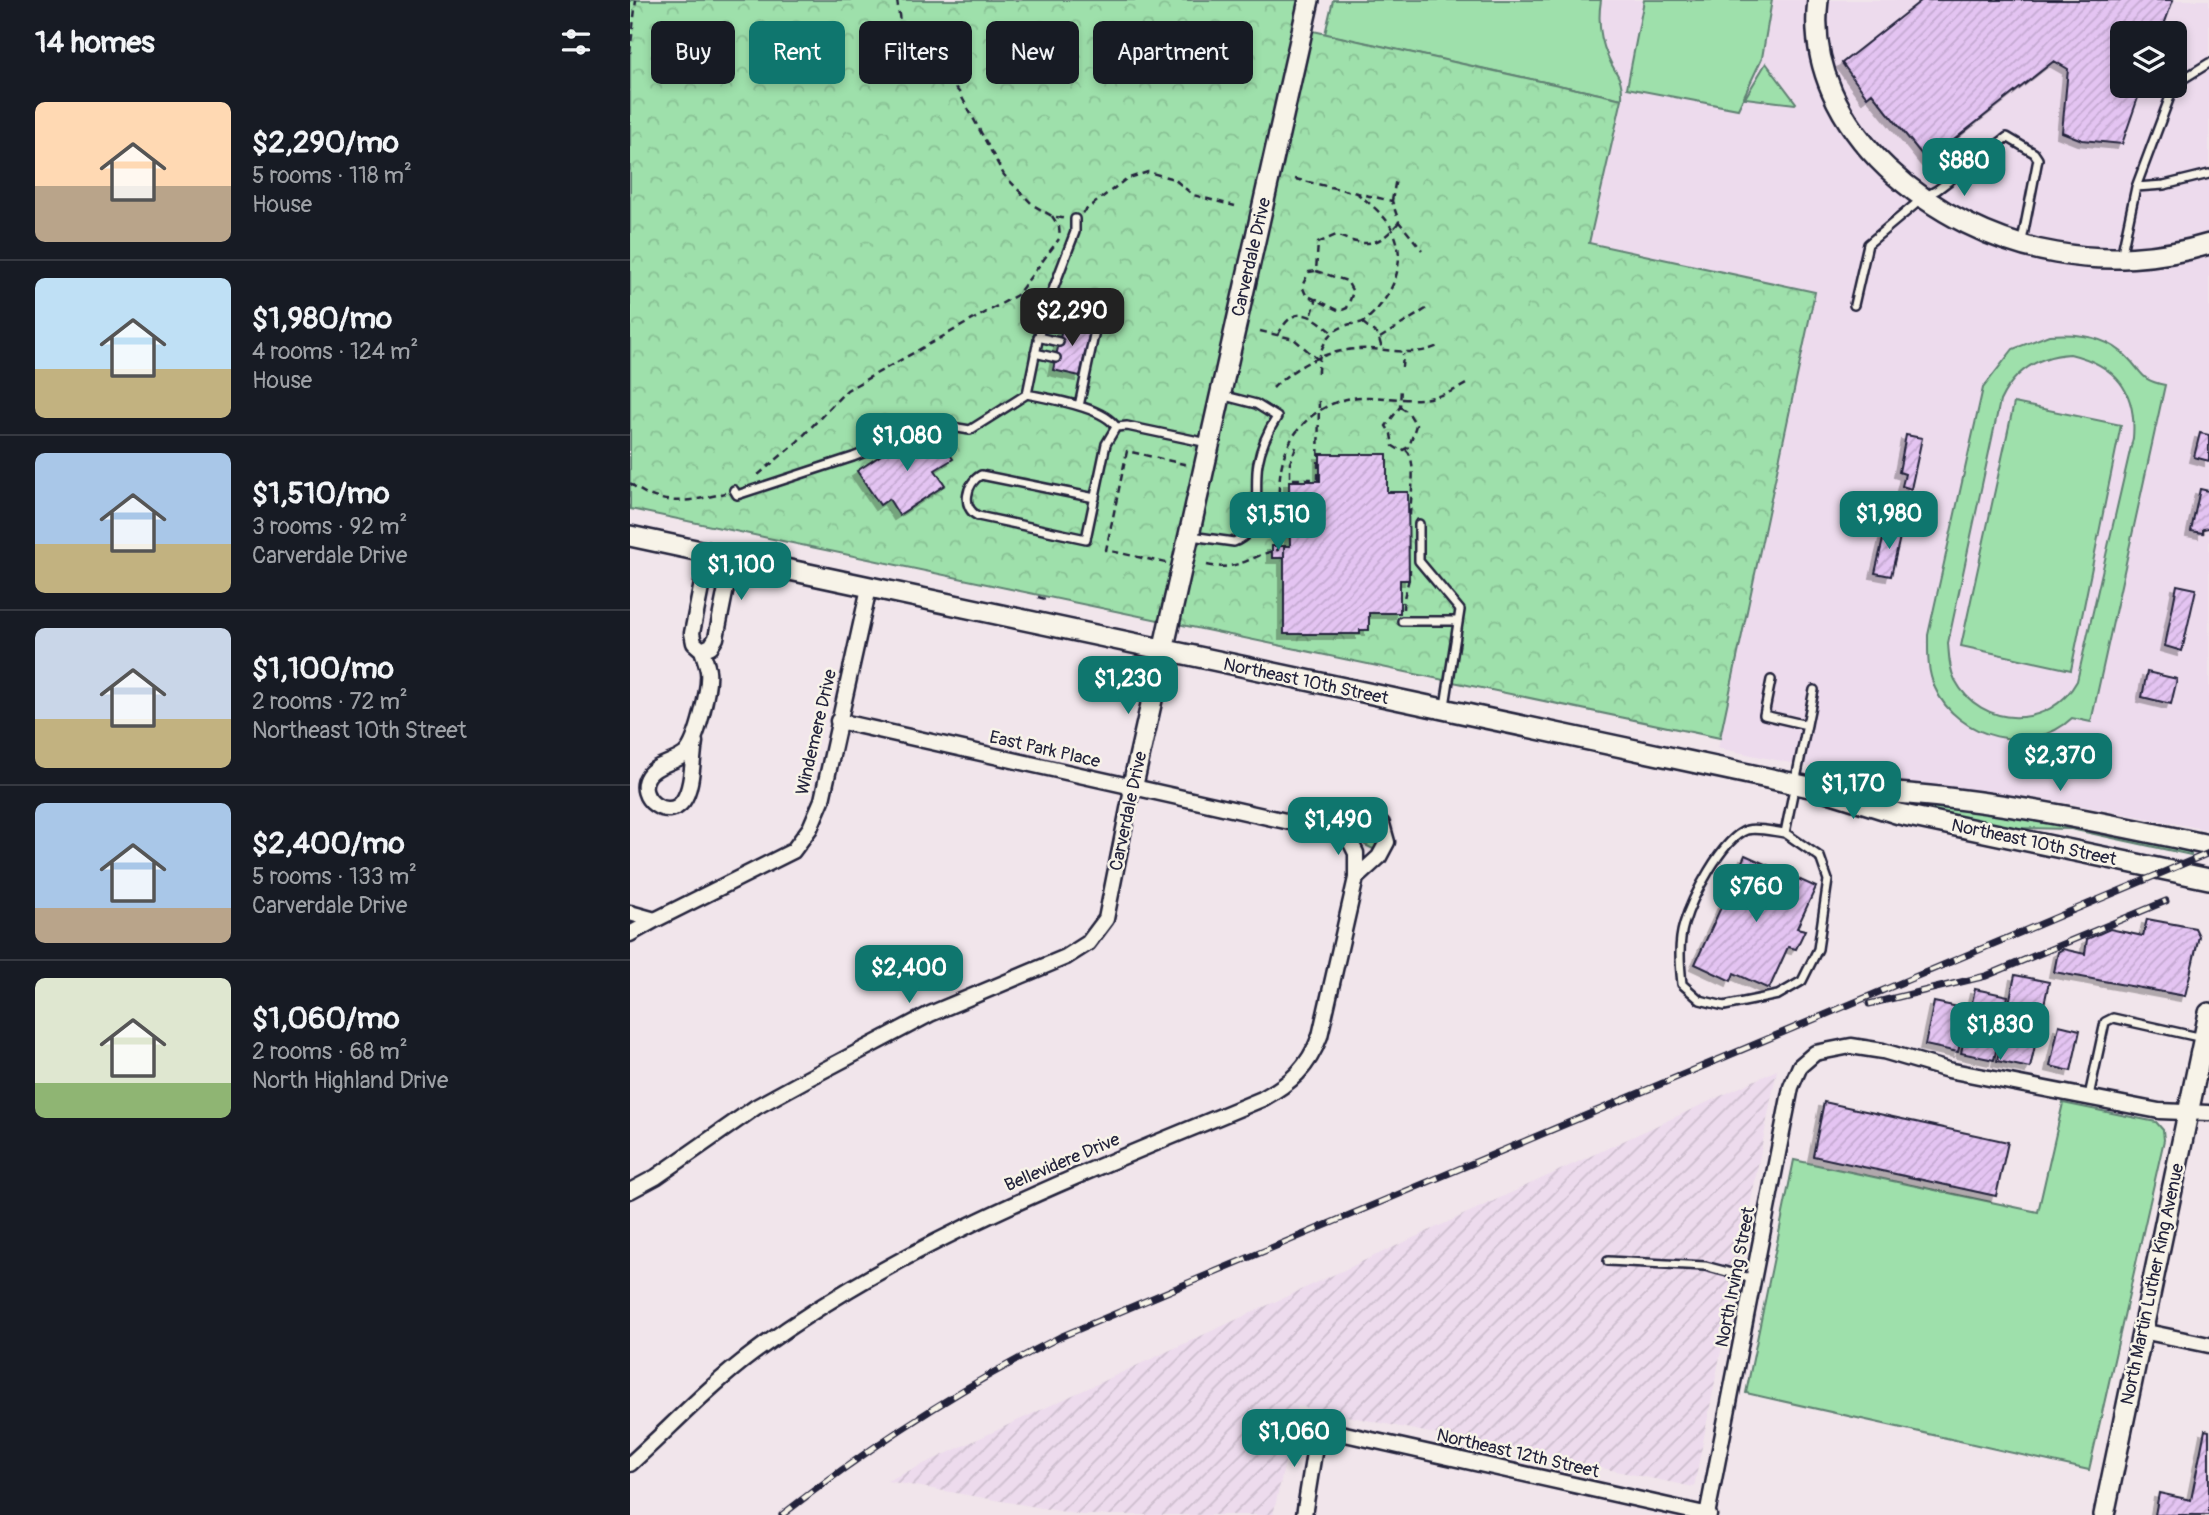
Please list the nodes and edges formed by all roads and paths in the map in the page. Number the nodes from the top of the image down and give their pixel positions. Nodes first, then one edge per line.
1 (636, 0) edge
2 (897, 0) edge
3 (1309, 0) edge
4 (1818, 0) edge
5 (630, 53) edge
6 (2209, 63) edge
7 (2187, 77) edge
8 (2169, 98) edge
9 (2209, 174) edge
10 (1396, 178) dead end
11 (1295, 179) dead end
12 (2136, 187) junction
13 (1359, 194) junction
14 (1924, 197) junction
15 (1392, 201) junction
16 (1236, 206) dead end
17 (1075, 219) junction
18 (1399, 222) junction
19 (1393, 230) junction
20 (1060, 237) junction
21 (2209, 244) edge
22 (2021, 246) junction
23 (1422, 250) dead end
24 (2121, 258) junction
25 (1316, 271) junction
26 (1050, 297) junction
27 (1317, 298) junction
28 (1854, 305) dead end
29 (1426, 309) dead end
30 (1312, 314) junction
31 (1363, 323) junction
32 (1260, 331) dead end
33 (1333, 333) junction
34 (1278, 335) junction
35 (1038, 337) junction
36 (1380, 338) junction
37 (1059, 342) dead end
38 (1440, 345) dead end
39 (1382, 350) junction
40 (1035, 353) junction
41 (1404, 354) junction
42 (1056, 358) dead end
43 (1317, 358) junction
44 (1402, 367) dead end
45 (1318, 373) dead end
46 (1468, 383) dead end
47 (1401, 387) dead end
48 (1273, 388) dead end
49 (1027, 394) junction
50 (1220, 395) junction
51 (1319, 396) dead end
52 (1400, 401) junction
53 (1079, 406) junction
54 (1400, 407) junction
55 (1318, 411) junction
56 (1116, 427) junction
57 (1209, 443) junction
58 (1296, 446) dead end
59 (1189, 465) dead end
60 (630, 483) edge
61 (734, 490) junction
62 (1094, 498) junction
63 (1419, 524) dead end
64 (1189, 535) junction
65 (630, 536) edge
66 (708, 553) junction
67 (732, 558) junction
68 (1166, 562) dead end
69 (1207, 565) dead end
70 (869, 588) junction
71 (1038, 597) dead end
72 (1049, 600) dead end
73 (1402, 621) dead end
74 (1458, 621) junction
75 (702, 650) junction
76 (1163, 651) junction
77 (1771, 680) dead end
78 (1814, 690) dead end
79 (1444, 710) junction
80 (838, 721) junction
81 (1807, 725) junction
82 (695, 742) junction
83 (1794, 784) junction
84 (1132, 789) junction
85 (1819, 789) junction
86 (1326, 830) junction
87 (1785, 833) junction
88 (2209, 845) edge
89 (1356, 878) junction
90 (2209, 879) edge
91 (630, 913) edge
92 (655, 920) junction
93 (630, 934) edge
94 (2209, 1013) edge
95 (2204, 1052) edge
96 (2088, 1096) junction
97 (2189, 1112) junction
98 (2209, 1113) edge
99 (630, 1191) edge
100 (1608, 1261) dead end
101 (1754, 1280) junction
102 (2143, 1331) junction
103 (2209, 1345) edge
104 (630, 1464) edge
105 (1304, 1515) edge
106 (1707, 1515) edge
107 (2104, 1515) edge

1 - 5 path
2 - 20 path
3 - 50 main road, Carverdale Drive
4 - 14 main road
6 - 7 lane
8 - 12 lane
9 - 12 lane
10 - 15 path
11 - 13 path
12 - 24 lane
13 - 15 path
13 - 19 path
14 - 22 main road
14 - 22 lane
14 - 28 lane
15 - 18 path
16 - 17 path
17 - 20 path
17 - 26 lane
18 - 19 path
18 - 23 path
19 - 25 path
19 - 31 path
20 - 61 path
21 - 24 main road
22 - 24 main road
25 - 27 path
25 - 27 path
26 - 35 lane
26 - 53 lane
27 - 30 path
29 - 36 path
30 - 33 path
30 - 34 path
31 - 33 path
31 - 36 path
32 - 34 path
33 - 43 path
34 - 43 path
35 - 37 lane
35 - 40 lane
36 - 39 path
38 - 41 path
39 - 41 path
39 - 43 path
40 - 42 lane
40 - 49 lane
41 - 44 path
43 - 45 path
43 - 48 path
46 - 52 path
47 - 52 path
49 - 53 lane
49 - 61 lane
50 - 57 main road, Carverdale Drive
50 - 64 lane
51 - 55 path
52 - 54 path
52 - 55 path
53 - 56 lane
54 - 54 path
55 - 58 path
55 - 69 path
56 - 57 lane
56 - 62 lane
57 - 64 main road, Carverdale Drive
59 - 68 path
60 - 61 path
62 - 62 lane
63 - 74 lane
64 - 76 main road, Carverdale Drive
65 - 66 main road, Northeast 10th Street
66 - 67 main road, Northeast 10th Street
66 - 75 street
67 - 70 main road, Northeast 10th Street
67 - 75 street
70 - 76 main road, Northeast 10th Street
70 - 80 street, Windemere Drive
71 - 72 path
73 - 74 lane
74 - 79 lane
75 - 82 street
76 - 79 main road, Northeast 10th Street
76 - 84 main road, Carverdale Drive
77 - 81 lane
78 - 81 lane
79 - 83 main road, Northeast 10th Street
80 - 84 street, East Park Place
80 - 92 street, Windemere Drive
81 - 83 lane
82 - 82 street
83 - 85 main road, Northeast 10th Street
83 - 87 lane
84 - 86 street, East Park Place
84 - 99 street, Carverdale Drive
85 - 88 main road, Northeast 10th Street
85 - 90 main road, Northeast 10th Street
86 - 89 street, East Park Place
86 - 89 street
87 - 87 lane
89 - 104 street, Bellevidere Drive
91 - 92 street
92 - 93 street, Windemere Drive
94 - 95 main road, North Martin Luther King Avenue
95 - 96 lane
95 - 97 main road, North Martin Luther King Avenue
96 - 97 street
96 - 101 street, North Irving Street
97 - 98 street
97 - 102 main road, North Martin Luther King Avenue
100 - 101 lane
101 - 106 street, North Irving Street
102 - 103 street
102 - 107 main road, North Martin Luther King Avenue
105 - 106 street, Northeast 12th Street

